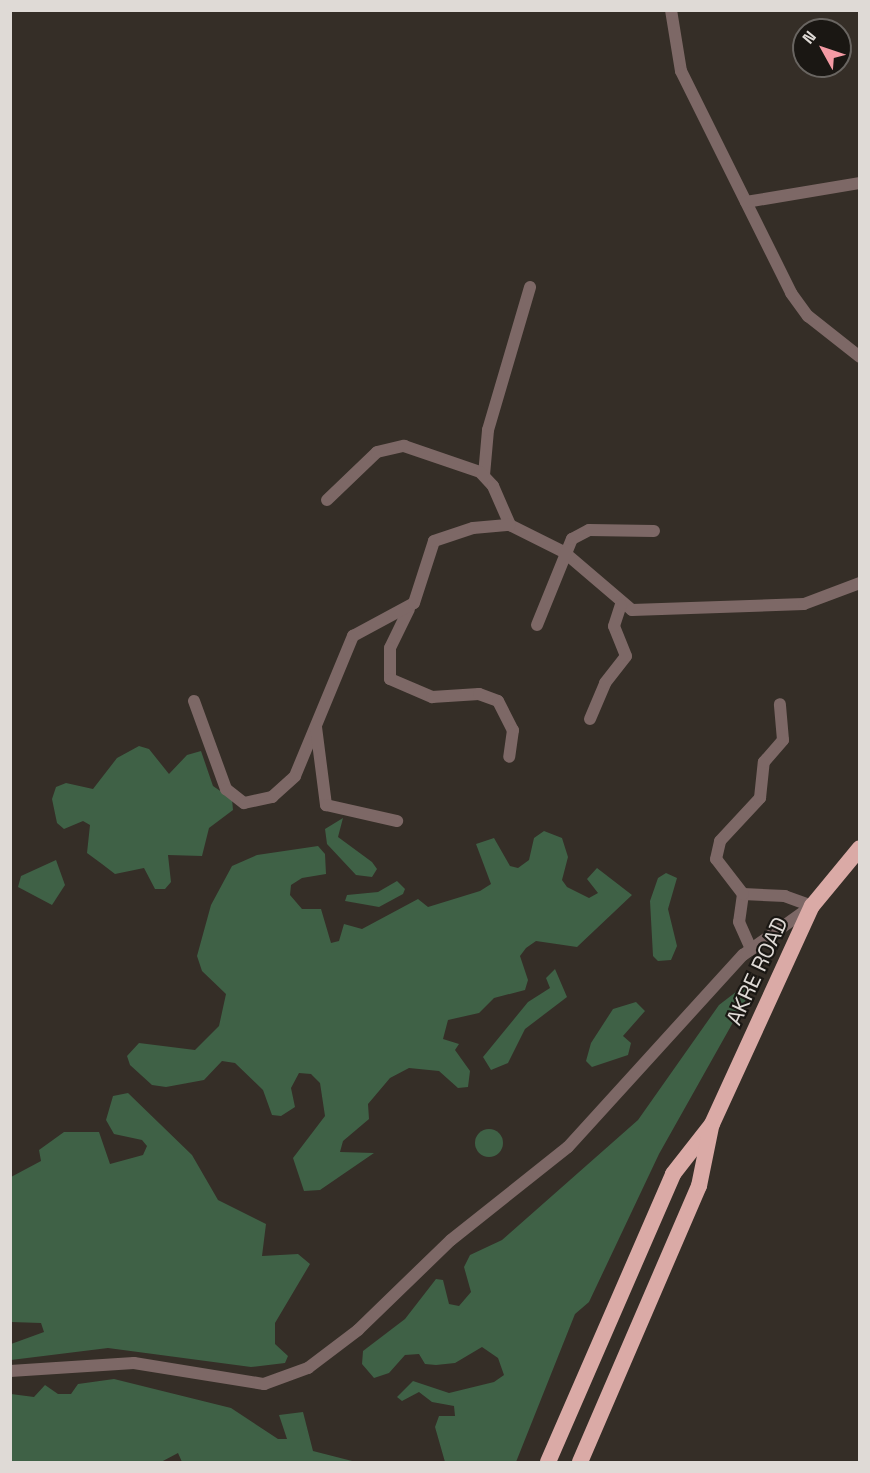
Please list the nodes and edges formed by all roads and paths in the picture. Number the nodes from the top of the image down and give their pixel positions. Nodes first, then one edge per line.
1 (671, 10) edge
2 (860, 183) edge
3 (746, 202) junction
4 (530, 287) dead end
5 (860, 357) edge
6 (484, 475) junction
7 (327, 500) dead end
8 (510, 525) junction
9 (654, 531) dead end
10 (564, 552) junction
11 (860, 583) edge
12 (621, 605) junction
13 (409, 609) junction
14 (537, 626) dead end
15 (194, 701) dead end
16 (780, 704) dead end
17 (590, 719) dead end
18 (316, 728) junction
19 (509, 757) dead end
20 (397, 821) dead end
21 (860, 837) edge
22 (856, 851) edge
23 (743, 894) junction
24 (812, 906) junction
25 (751, 949) junction
26 (712, 1124) junction
27 (10, 1371) edge
28 (548, 1462) edge
29 (580, 1462) edge

1 - 3 street
2 - 3 street
3 - 5 street
4 - 6 street
6 - 7 street
6 - 8 street
8 - 10 street
8 - 13 street
9 - 10 street
10 - 12 street
10 - 14 street
11 - 12 street
12 - 17 street
13 - 18 street
13 - 19 street
15 - 18 street
16 - 23 street
18 - 20 street
21 - 22 street
22 - 24 highway, AKRE ROAD
23 - 24 street
23 - 25 street
24 - 25 street
24 - 26 highway, AKRE ROAD
25 - 27 street
26 - 28 highway
26 - 29 highway

